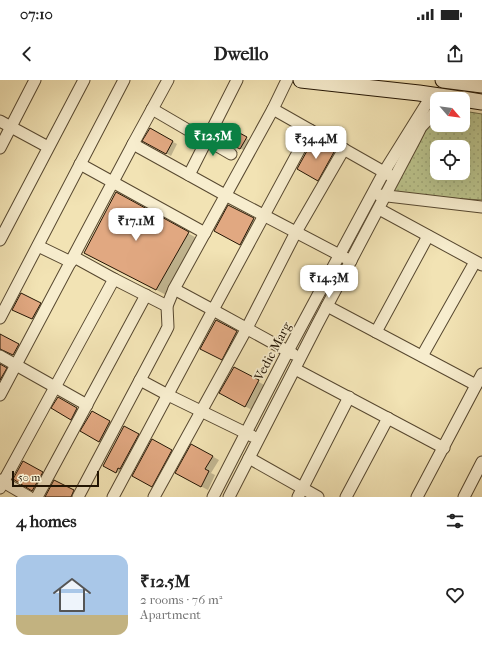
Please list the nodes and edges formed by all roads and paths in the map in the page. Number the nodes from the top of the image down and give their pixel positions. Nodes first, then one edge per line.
1 (36, 80) edge
2 (84, 80) edge
3 (124, 80) edge
4 (168, 80) edge
5 (237, 80) edge
6 (287, 80) edge
7 (301, 80) edge
8 (443, 80) edge
9 (480, 83) edge
10 (430, 95) edge
11 (430, 98) edge
12 (470, 100) edge
13 (482, 102) edge
14 (152, 109) junction
15 (273, 109) junction
16 (430, 117) edge
17 (0, 121) edge
18 (11, 127) junction
19 (188, 130) dead end
20 (310, 130) junction
21 (207, 140) junction
22 (133, 144) junction
23 (48, 147) junction
24 (0, 148) edge
25 (344, 149) junction
26 (231, 154) dead end
27 (80, 164) junction
28 (384, 172) junction
29 (189, 175) junction
30 (394, 178) junction
31 (113, 182) junction
32 (373, 194) junction
33 (226, 195) junction
34 (384, 197) junction
35 (482, 207) edge
36 (379, 208) junction
37 (265, 215) junction
38 (296, 232) junction
39 (205, 233) junction
40 (428, 236) junction
41 (0, 240) edge
42 (38, 246) junction
43 (340, 255) junction
44 (72, 260) junction
45 (351, 261) junction
46 (479, 264) edge
47 (114, 279) junction
48 (174, 288) junction
49 (146, 296) junction
50 (167, 306) junction
51 (327, 306) junction
52 (213, 310) junction
53 (0, 318) edge
54 (247, 328) junction
55 (376, 332) junction
56 (288, 351) junction
57 (0, 356) edge
58 (422, 356) junction
59 (300, 358) junction
60 (16, 366) junction
61 (295, 369) junction
62 (482, 374) edge
63 (140, 380) junction
64 (476, 385) junction
65 (55, 387) junction
66 (0, 395) edge
67 (168, 396) junction
68 (349, 397) junction
69 (87, 405) junction
70 (201, 411) junction
71 (388, 418) junction
72 (246, 433) junction
73 (259, 439) junction
74 (444, 448) junction
75 (249, 458) junction
76 (482, 462) edge
77 (1, 484) edge
78 (300, 492) edge
79 (29, 497) edge
80 (37, 497) edge
81 (78, 497) edge
82 (113, 497) edge
83 (154, 497) edge
84 (213, 497) edge
85 (229, 497) edge
86 (318, 497) edge
87 (346, 497) edge
88 (417, 497) edge
89 (464, 497) edge

1 - 18 street
2 - 23 street
3 - 27 street
4 - 14 street
5 - 21 street
6 - 15 street
7 - 10 main road
8 - 9 main road
11 - 28 street, Vedic Marg
12 - 13 main road
14 - 19 street
14 - 22 street
15 - 20 street
15 - 33 street
16 - 30 street
17 - 18 street
18 - 23 street
18 - 24 street
20 - 25 street
20 - 37 street
21 - 26 street
21 - 29 street
22 - 29 street
22 - 31 street
23 - 41 street
25 - 28 street
25 - 38 street
27 - 31 street
27 - 42 street
28 - 30 street
28 - 32 street, Vedic Marg
29 - 33 street
30 - 34 street
31 - 39 street
31 - 44 street
32 - 34 street
32 - 43 street, Vedic Marg
33 - 37 street
33 - 39 street
34 - 35 street
34 - 36 street
36 - 40 street
36 - 45 street
37 - 38 street
37 - 52 street
38 - 43 street
38 - 54 street
39 - 48 street
40 - 46 street
40 - 55 street
42 - 44 street
42 - 53 street
43 - 45 street
43 - 56 street, Vedic Marg
44 - 47 street
44 - 60 street
45 - 51 street
46 - 58 street
47 - 49 street
47 - 65 street
48 - 50 street
48 - 52 street
49 - 50 street
49 - 69 street
50 - 63 street
51 - 55 street
51 - 59 street
52 - 54 street
52 - 67 street
54 - 56 street
54 - 70 street
55 - 58 street
56 - 59 street
56 - 72 street, Vedic Marg
57 - 60 street
58 - 64 street
59 - 61 street
60 - 65 street
60 - 66 street
61 - 68 street
61 - 73 street
62 - 64 street
63 - 67 street
63 - 81 street
64 - 74 street
65 - 69 street
65 - 77 street
67 - 70 street
67 - 82 street
68 - 71 street
68 - 78 street
69 - 80 street
70 - 72 street
70 - 83 street
71 - 74 street
71 - 87 street
72 - 73 street
72 - 84 street, Vedic Marg
73 - 75 street
74 - 88 street
75 - 78 street
75 - 85 street
76 - 89 street
77 - 79 street
78 - 86 street

